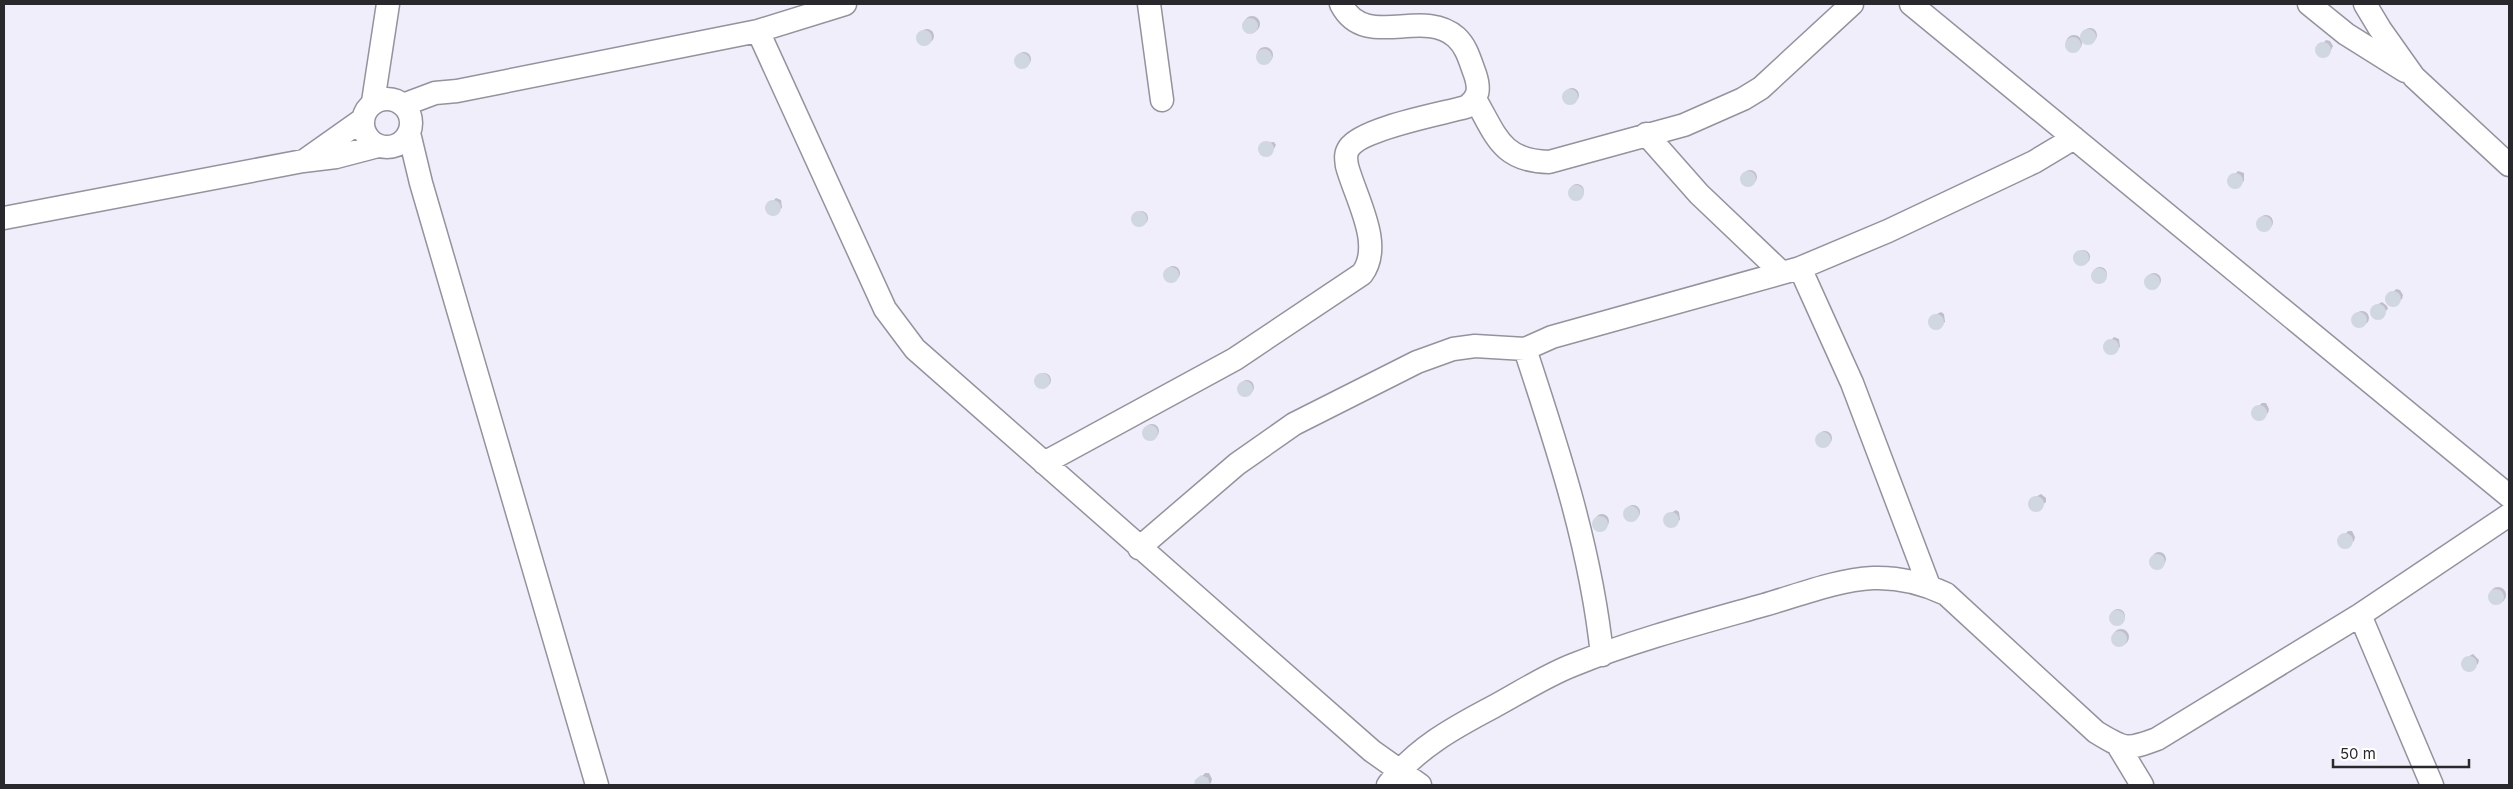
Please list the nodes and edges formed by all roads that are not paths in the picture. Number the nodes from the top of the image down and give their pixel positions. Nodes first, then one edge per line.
1 (388, 4) edge
2 (845, 4) edge
3 (1149, 4) edge
4 (1341, 4) edge
5 (1852, 4) edge
6 (1911, 4) edge
7 (2309, 4) edge
8 (2365, 4) edge
9 (758, 31) junction
10 (383, 46) junction
11 (2414, 77) junction
12 (457, 91) junction
13 (1475, 99) junction
14 (1162, 100) dead end
15 (400, 103) junction
16 (368, 111) junction
17 (410, 130) junction
18 (1646, 134) junction
19 (2074, 138) junction
20 (381, 146) junction
21 (303, 161) junction
22 (2509, 165) edge
23 (420, 183) junction
24 (4, 218) edge
25 (1791, 271) junction
26 (1525, 348) junction
27 (1044, 463) junction
28 (2509, 496) edge
29 (2509, 515) edge
30 (1139, 548) junction
31 (1929, 586) junction
32 (2360, 615) junction
33 (1602, 655) junction
34 (2119, 747) junction
35 (1394, 778) edge
36 (597, 785) edge
37 (1420, 785) edge
38 (2142, 785) edge
39 (2432, 785) edge

1 - 10 street
2 - 9 street
3 - 14 street
4 - 13 street
5 - 18 street
6 - 19 street
7 - 11 street
8 - 11 street
9 - 12 street
9 - 27 street
10 - 15 street
10 - 16 street
11 - 22 street
12 - 15 street
12 - 17 street
13 - 18 street
13 - 27 street
15 - 16 street
15 - 17 street
16 - 20 street
16 - 21 street
17 - 20 street
17 - 23 street
18 - 25 street
19 - 25 street
19 - 28 street
20 - 21 street
20 - 23 street
21 - 24 street
23 - 36 street
25 - 26 street
25 - 31 street
26 - 30 street
26 - 33 street
27 - 30 street
29 - 32 street
30 - 35 street
31 - 33 street
31 - 34 street
32 - 34 street
32 - 39 street
33 - 35 street
34 - 38 street
35 - 37 street

